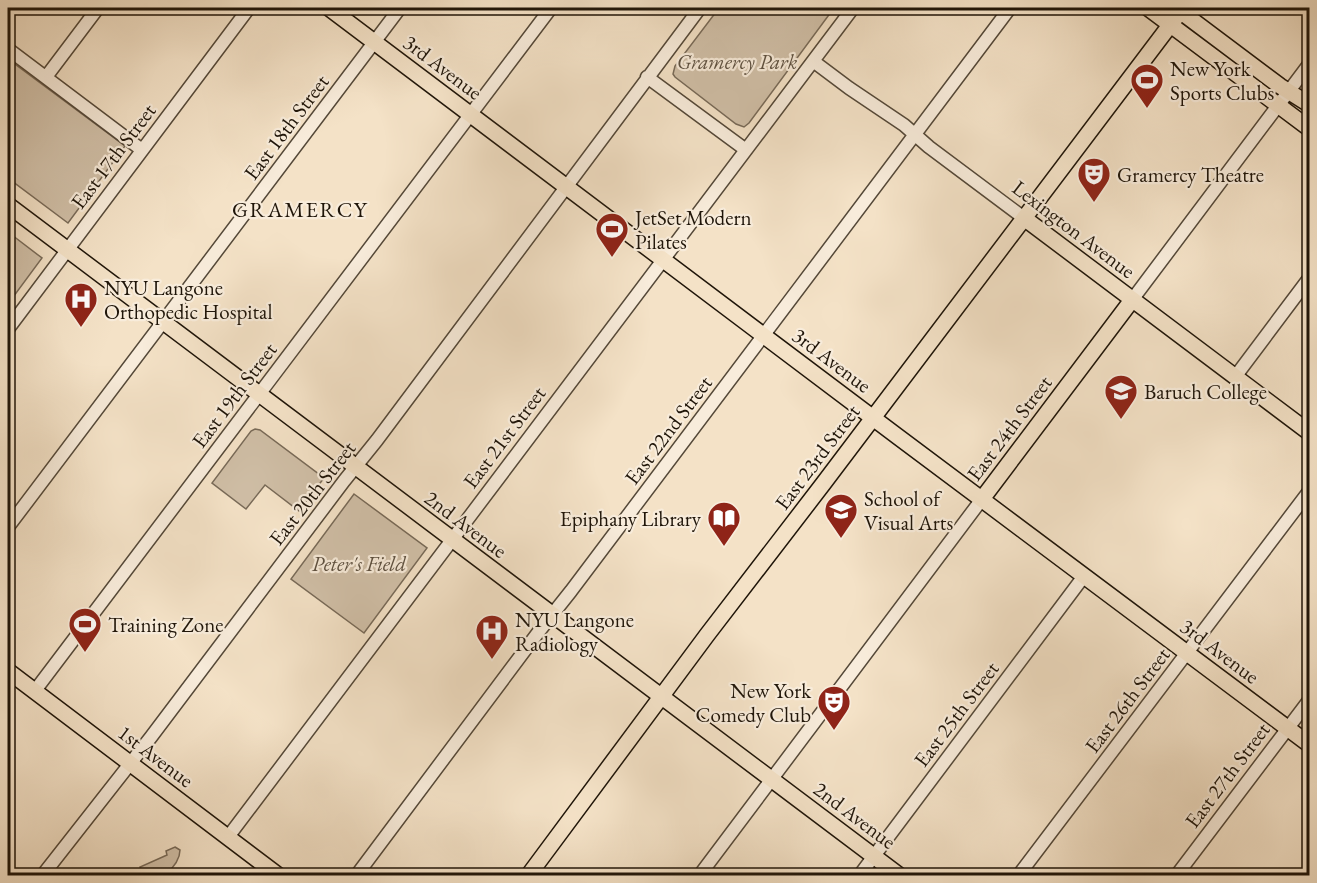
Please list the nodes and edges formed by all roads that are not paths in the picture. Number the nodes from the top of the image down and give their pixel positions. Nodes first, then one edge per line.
1 (98, 8) edge
2 (249, 8) edge
3 (329, 8) edge
4 (400, 8) edge
5 (551, 8) edge
6 (700, 8) edge
7 (853, 8) edge
8 (1010, 8) edge
9 (1148, 8) edge
10 (1179, 9) edge
11 (1170, 24) junction
12 (375, 42) junction
13 (8, 49) edge
14 (813, 61) junction
15 (1310, 63) edge
16 (46, 77) junction
17 (647, 77) junction
18 (1288, 91) junction
19 (1278, 105) junction
20 (1310, 105) edge
21 (470, 114) junction
22 (1310, 129) edge
23 (915, 134) junction
24 (142, 150) junction
25 (746, 150) junction
26 (566, 186) junction
27 (8, 205) edge
28 (1024, 218) junction
29 (67, 249) junction
30 (663, 259) junction
31 (1310, 277) edge
32 (1132, 300) junction
33 (163, 322) junction
34 (8, 328) edge
35 (764, 335) junction
36 (1235, 376) junction
37 (258, 394) junction
38 (873, 418) junction
39 (1310, 433) edge
40 (356, 467) junction
41 (1310, 490) edge
42 (982, 499) junction
43 (8, 527) edge
44 (452, 540) junction
45 (1084, 576) junction
46 (552, 614) junction
47 (1187, 653) junction
48 (8, 671) edge
49 (34, 692) junction
50 (662, 697) junction
51 (1310, 699) edge
52 (1287, 728) junction
53 (1310, 745) edge
54 (131, 763) junction
55 (771, 779) junction
56 (228, 837) junction
57 (874, 856) junction
58 (42, 876) edge
59 (279, 876) edge
60 (356, 876) edge
61 (528, 876) edge
62 (699, 876) edge
63 (859, 876) edge
64 (900, 876) edge
65 (1018, 876) edge
66 (1176, 876) edge

1 - 16 street
2 - 24 street, East 17th Street
3 - 12 main road, 3rd Avenue
4 - 12 street, East 18th Street
5 - 21 street, East 19th Street
6 - 17 street, East 20th Street
7 - 14 street, East 21st Street
8 - 23 street, East 22nd Street
9 - 11 main road
10 - 11 main road, East 23rd Street
10 - 18 main road
11 - 19 main road
11 - 28 main road, East 23rd Street
12 - 21 main road, 3rd Avenue
12 - 33 street, East 18th Street
13 - 16 street
14 - 23 street, Lexington Avenue
14 - 25 street, East 21st Street
15 - 18 street, East 24th Street
16 - 24 street
17 - 25 street
17 - 26 street, East 20th Street
18 - 19 street, East 24th Street
18 - 20 main road
19 - 22 main road
19 - 32 street, East 24th Street
21 - 26 main road, 3rd Avenue
21 - 37 street, East 19th Street
23 - 28 street, Lexington Avenue
23 - 35 street, East 22nd Street
24 - 29 street, East 17th Street
25 - 30 street, East 21st Street
26 - 30 main road, 3rd Avenue
26 - 40 street, East 20th Street
27 - 29 main road, 2nd Avenue
28 - 32 main road, Lexington Avenue
28 - 38 main road, East 23rd Street
29 - 33 main road, 2nd Avenue
29 - 34 street, East 17th Street
30 - 35 main road, 3rd Avenue
30 - 44 street, East 21st Street
31 - 36 street
32 - 36 main road, Lexington Avenue
32 - 42 main road, East 24th Street
33 - 37 main road, 2nd Avenue
33 - 43 street, East 18th Street
35 - 38 main road, 3rd Avenue
35 - 46 street, East 22nd Street
36 - 39 main road, Lexington Avenue
37 - 40 main road, 2nd Avenue
37 - 49 street, East 19th Street
38 - 42 main road, 3rd Avenue
38 - 50 main road, East 23rd Street
40 - 44 main road, 2nd Avenue
40 - 54 street, East 20th Street
41 - 47 street, East 26th Street
42 - 45 main road, 3rd Avenue
42 - 55 street, East 24th Street
44 - 46 main road, 2nd Avenue
44 - 56 street, East 21st Street
45 - 47 main road, 3rd Avenue
45 - 57 street, East 25th Street
46 - 50 main road, 2nd Avenue
46 - 60 street, East 22nd Street
47 - 52 main road, 3rd Avenue
47 - 65 street, East 26th Street
48 - 49 main road, 1st Avenue
49 - 54 main road, 1st Avenue
50 - 55 main road, 2nd Avenue
50 - 61 main road, East 23rd Street
51 - 52 street, East 27th Street
52 - 53 main road, 3rd Avenue
52 - 66 street, East 27th Street
54 - 56 main road, 1st Avenue
54 - 58 street, East 20th Street
55 - 57 main road, 2nd Avenue
55 - 62 street, East 24th Street
56 - 59 main road, 1st Avenue
57 - 63 street, East 25th Street
57 - 64 main road, 2nd Avenue

